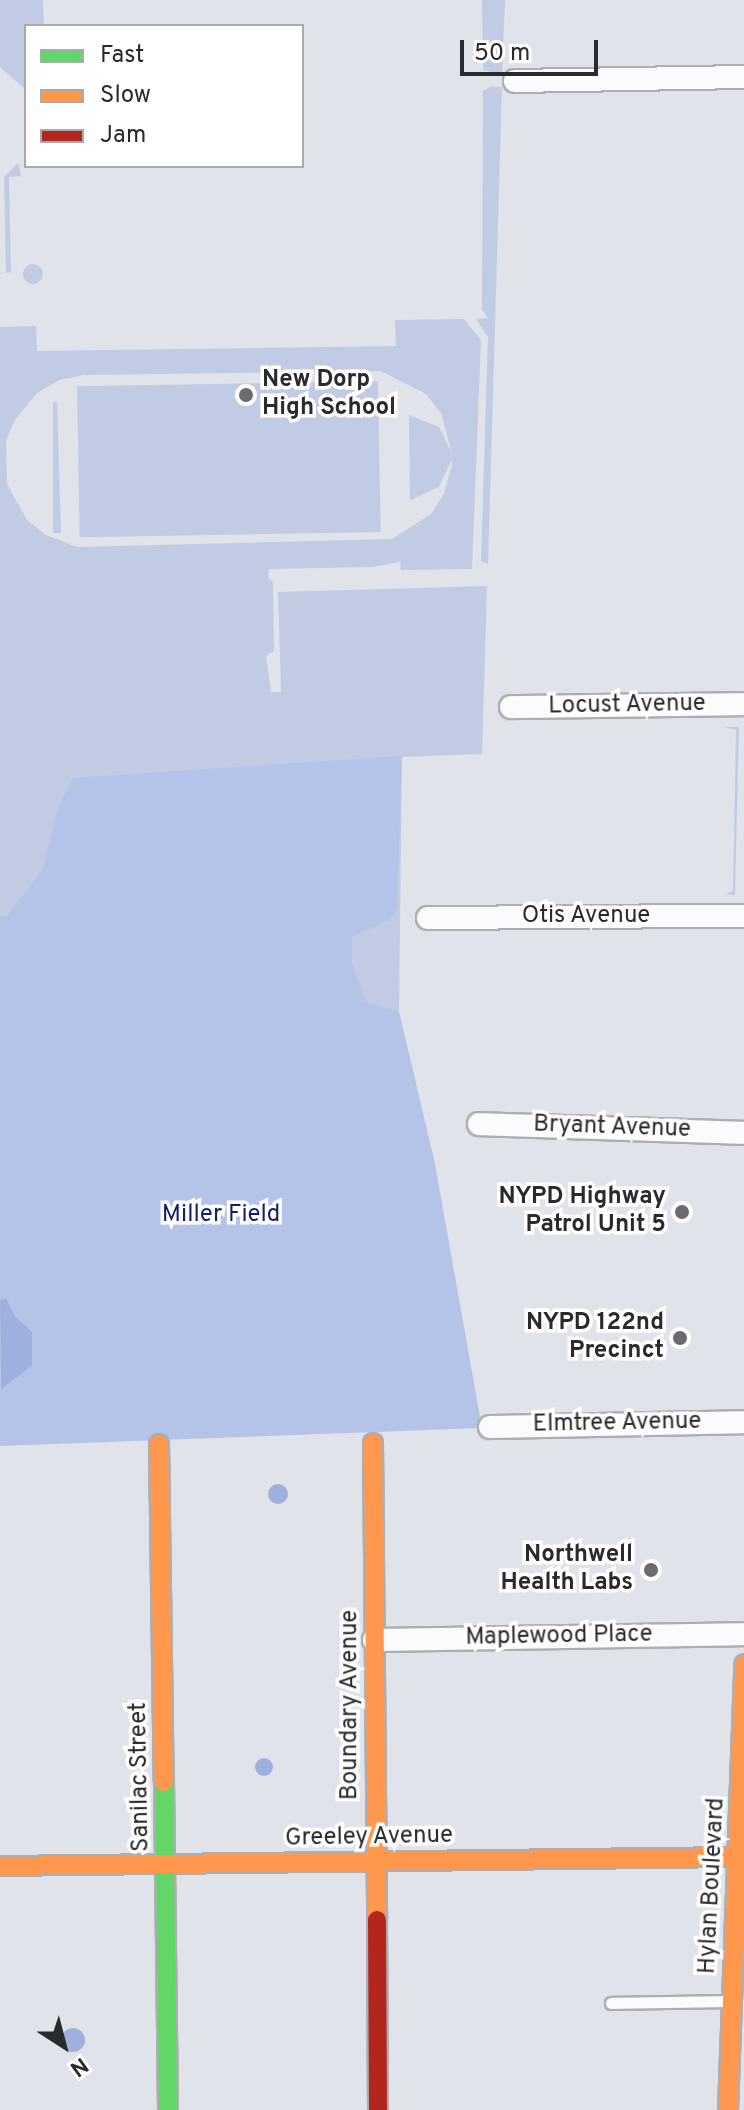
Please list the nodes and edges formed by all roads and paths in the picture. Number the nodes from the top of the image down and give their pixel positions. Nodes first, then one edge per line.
1 (744, 77) edge
2 (515, 81) dead end
3 (744, 704) edge
4 (511, 707) dead end
5 (744, 916) edge
6 (428, 918) dead end
7 (479, 1124) dead end
8 (744, 1133) edge
9 (744, 1422) edge
10 (490, 1427) dead end
11 (373, 1443) dead end
12 (159, 1444) dead end
13 (744, 1634) edge
14 (374, 1640) junction
15 (744, 1664) edge
16 (739, 1857) junction
17 (376, 1862) junction
18 (167, 1864) junction
19 (0, 1866) edge
20 (731, 2001) junction
21 (611, 2003) dead end
22 (168, 2110) edge
23 (378, 2110) edge
24 (728, 2110) edge

1 - 2 street
3 - 4 street, Locust Avenue
5 - 6 street, Otis Avenue
7 - 8 street, Bryant Avenue
9 - 10 street, Elmtree Avenue
11 - 14 street, Boundary Avenue
12 - 18 street, Sanilac Street
13 - 14 street, Maplewood Place
14 - 17 street, Boundary Avenue
15 - 16 street, Hylan Boulevard
16 - 17 street, Greeley Avenue
16 - 20 street, Hylan Boulevard
17 - 18 street, Greeley Avenue
17 - 23 street, Boundary Avenue
18 - 19 street, Greeley Avenue
18 - 22 street, Sanilac Street
20 - 21 lane
20 - 24 street, Hylan Boulevard

